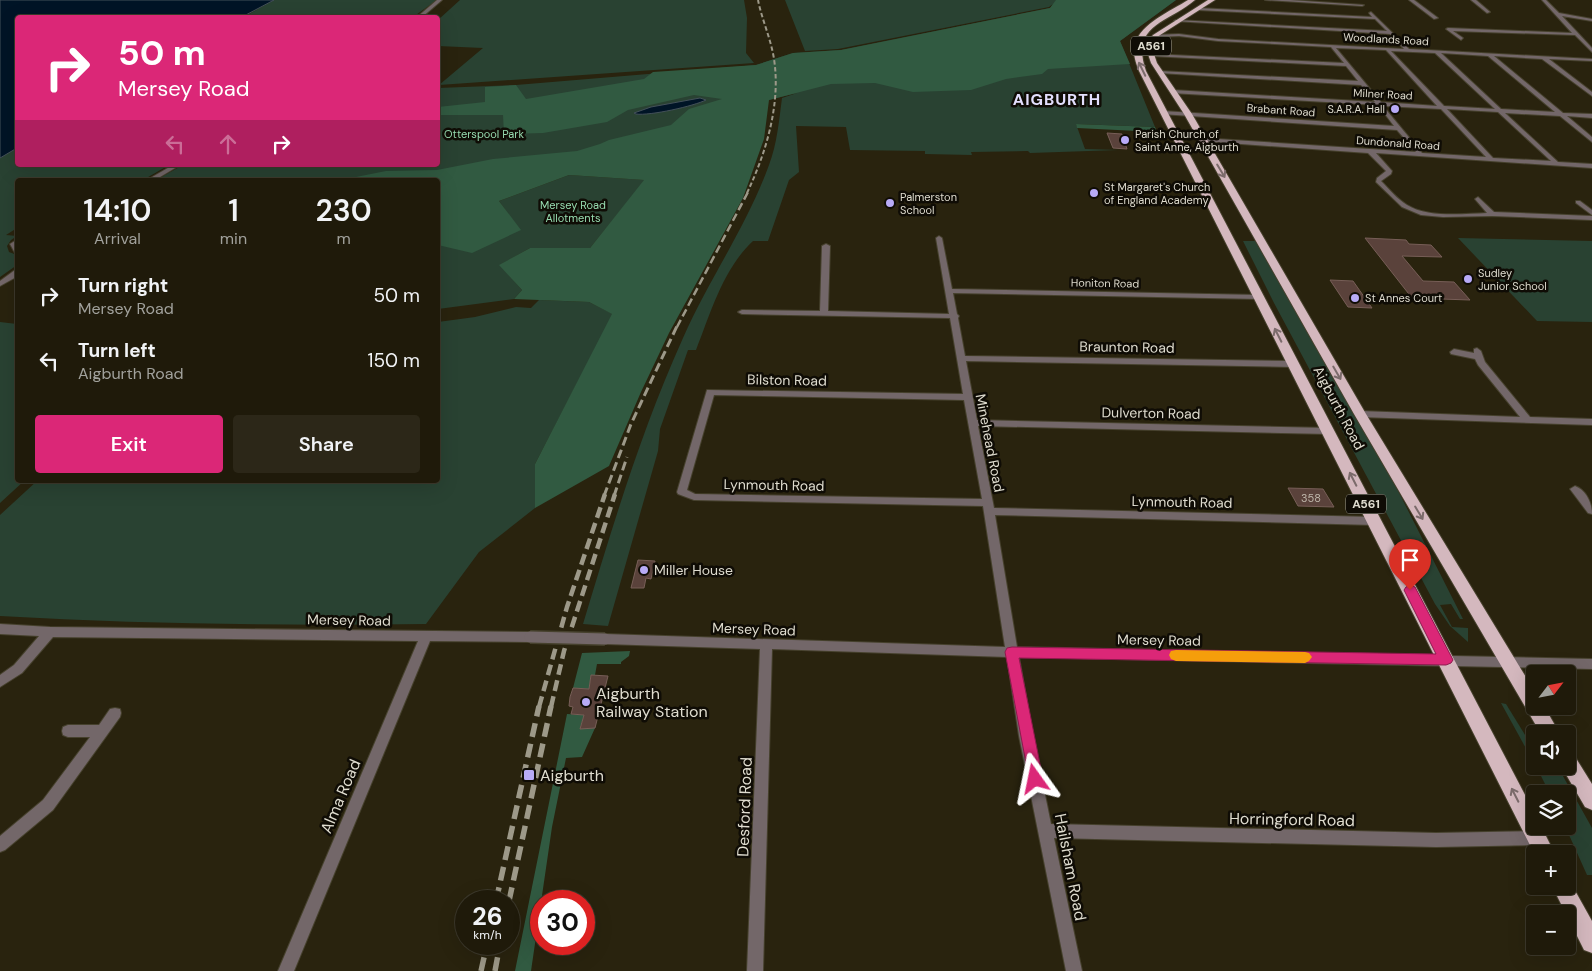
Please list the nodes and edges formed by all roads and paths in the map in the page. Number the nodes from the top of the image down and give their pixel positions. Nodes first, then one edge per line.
1 (440, 0) edge
2 (1192, 0) edge
3 (1212, 0) edge
4 (1267, 0) edge
5 (1358, 0) edge
6 (1411, 0) edge
7 (1472, 0) edge
8 (1544, 0) edge
9 (1309, 1) edge
10 (1362, 4) junction
11 (1198, 9) junction
12 (1488, 12) dead end
13 (1556, 14) junction
14 (422, 15) edge
15 (1374, 18) junction
16 (1436, 18) dead end
17 (1592, 20) edge
18 (1176, 21) junction
19 (1165, 29) junction
20 (1391, 33) junction
21 (1575, 34) junction
22 (1178, 35) junction
23 (1155, 36) junction
24 (1461, 39) dead end
25 (1332, 46) junction
26 (1387, 49) junction
27 (1408, 50) junction
28 (1592, 51) edge
29 (1437, 52) junction
30 (1151, 55) junction
31 (1490, 55) junction
32 (1543, 58) junction
33 (1592, 60) edge
34 (1347, 65) junction
35 (1159, 72) junction
36 (1361, 83) junction
37 (1173, 92) junction
38 (1592, 94) edge
39 (1378, 104) junction
40 (1442, 107) junction
41 (1499, 111) junction
42 (1163, 113) junction
43 (1188, 114) junction
44 (1561, 114) junction
45 (1592, 116) edge
46 (1398, 128) junction
47 (1202, 140) junction
48 (1592, 140) edge
49 (1370, 151) junction
50 (1420, 154) junction
51 (1491, 159) junction
52 (1556, 163) junction
53 (1592, 166) edge
54 (173, 167) edge
55 (154, 178) edge
56 (1478, 199) dead end
57 (1578, 202) dead end
58 (1592, 213) edge
59 (1492, 214) junction
60 (1592, 218) edge
61 (940, 238) dead end
62 (826, 246) dead end
63 (15, 274) edge
64 (0, 284) edge
65 (950, 291) junction
66 (1259, 297) junction
67 (742, 312) dead end
68 (824, 313) junction
69 (955, 316) junction
70 (1454, 352) dead end
71 (962, 358) junction
72 (1293, 364) junction
73 (968, 397) junction
74 (1360, 414) junction
75 (1527, 419) junction
76 (1592, 422) edge
77 (973, 423) junction
78 (1329, 431) junction
79 (1575, 489) dead end
80 (682, 492) joint
81 (988, 507) junction
82 (1592, 510) edge
83 (1374, 521) junction
84 (0, 629) edge
85 (50, 632) junction
86 (426, 635) junction
87 (766, 645) junction
88 (1012, 652) junction
89 (1446, 660) junction
90 (1507, 662) junction
91 (1592, 664) edge
92 (0, 682) edge
93 (115, 712) dead end
94 (1546, 725) edge
95 (68, 731) dead end
96 (102, 731) junction
97 (1576, 774) edge
98 (1592, 801) edge
99 (1046, 831) junction
100 (1536, 838) junction
101 (0, 845) edge
102 (1540, 845) edge
103 (1567, 895) edge
104 (1592, 942) edge
105 (286, 971) edge
106 (755, 971) edge
107 (1074, 971) edge

1 - 14 street
42 -> 2 highway, Aigburth Road / A561
3 - 11 highway, A561
4 - 9 street
5 - 10 street
6 - 16 street
7 - 12 street
8 - 13 street
9 - 10 street
10 - 15 street
11 - 15 street
11 - 18 highway, A561
13 - 17 street
13 - 21 street
15 - 20 street
18 - 19 highway, A561
18 - 20 street
19 - 22 street, Woodlands Road
19 - 23 highway, A561
20 - 27 street
21 - 24 street
21 - 28 street
22 - 23 street, Woodlands Road
22 - 25 street, Woodlands Road
23 - 30 highway, A561
25 - 26 street, Woodlands Road
25 - 34 street
26 - 27 street, Woodlands Road
26 - 40 street
27 - 29 street, Woodlands Road
29 - 31 street, Woodlands Road
29 - 41 street
30 - 34 street
30 - 35 highway, Aigburth Road / A561
31 - 32 street, Woodlands Road
31 - 44 street
32 - 33 street, Woodlands Road
32 - 38 street
34 - 36 street
35 - 36 street
35 - 37 highway, Aigburth Road / A561
36 - 39 street
37 - 39 street, Milner Road
37 - 43 highway, Aigburth Road / A561
39 - 40 street, Milner Road
39 - 46 street
40 - 41 street, Milner Road
40 - 51 street
41 - 44 street, Milner Road
41 - 52 street
42 - 43 street, Brabant Road
42 - 66 highway, Aigburth Road / A561
43 - 46 street, Brabant Road
43 - 47 highway, Aigburth Road / A561
44 - 45 street, Milner Road
44 - 48 street
46 - 50 street
47 - 49 street, Dundonald Road
47 -> 74 highway, Aigburth Road / A561
49 - 50 street, Dundonald Road
49 - 59 street
50 - 51 street, Dundonald Road
51 - 52 street, Dundonald Road
52 - 53 street, Dundonald Road
54 - 55 street
56 - 59 street
57 - 58 street
59 - 60 street
61 - 65 street, Minehead Road
62 - 68 street
63 - 64 street
65 - 66 street, Honiton Road
65 - 69 street, Minehead Road
72 -> 66 highway, Aigburth Road / A561
67 - 68 street
68 - 69 street
69 - 71 street, Minehead Road
70 - 75 street
71 - 72 street, Braunton Road
71 - 73 street, Minehead Road
72 - 78 highway, Aigburth Road / A561
73 - 77 street, Minehead Road
73 - 80 street, Bilston Road
74 - 75 street
74 -> 90 highway, Aigburth Road / A561
75 - 76 street
77 - 78 street, Dulverton Road
77 - 81 street, Minehead Road
83 -> 78 highway, Aigburth Road / A561
79 - 82 street
80 - 81 street, Lynmouth Road
81 - 83 street, Lynmouth Road
81 - 88 street, Minehead Road
83 - 89 highway, Aigburth Road / A561
84 - 85 street, Mersey Road
85 - 86 street, Mersey Road
85 - 92 street
86 - 87 street, Mersey Road, bridge
86 - 105 street, Alma Road
87 - 88 street, Mersey Road
87 - 106 street, Desford Road
88 - 89 street, Mersey Road
88 - 99 street, Hailsham Road
89 - 90 street, Mersey Road
100 -> 89 highway, Aigburth Road / A561
90 - 91 street, Mersey Road
90 - 94 highway, Aigburth Road / A561
93 - 96 street
95 - 96 street
96 - 101 street
97 - 98 highway
99 - 100 street, Horringford Road
99 - 107 street, Hailsham Road
100 - 102 highway, Aigburth Road / A561
103 - 104 highway

